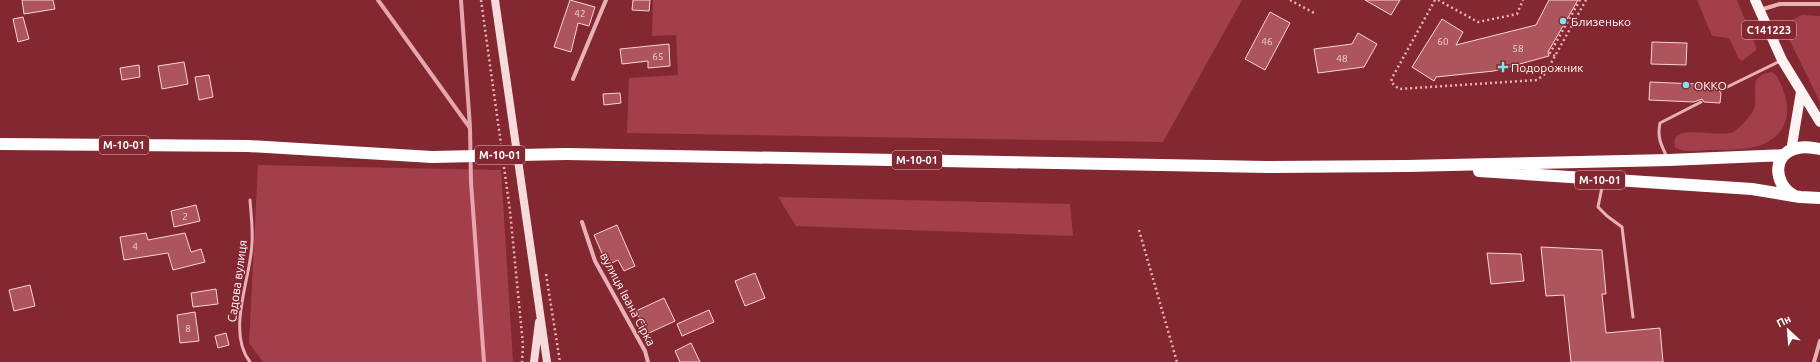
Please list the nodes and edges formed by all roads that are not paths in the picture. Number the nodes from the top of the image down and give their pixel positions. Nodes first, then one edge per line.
1 (495, 0) edge
2 (606, 0) edge
3 (1755, 0) edge
4 (1820, 4) edge
5 (1759, 10) junction
6 (1782, 60) junction
7 (573, 79) dead end
8 (1721, 90) dead end
9 (1801, 92) junction
10 (1701, 102) dead end
11 (1820, 122) edge
12 (0, 144) edge
13 (1820, 149) edge
14 (1787, 153) junction
15 (1669, 160) junction
16 (1407, 166) junction
17 (1603, 181) junction
18 (1793, 195) junction
19 (1820, 198) edge
20 (250, 200) dead end
21 (582, 222) dead end
22 (540, 309) junction
23 (1633, 317) dead end
24 (1820, 341) edge
25 (250, 362) edge
26 (534, 362) edge
27 (547, 362) edge
28 (648, 362) edge
29 (1814, 362) edge

1 - 22 main road
2 - 7 street
3 - 5 main road, С141223
4 - 5 street
5 - 6 main road, С141223
6 - 8 lane
6 - 9 main road, С141223
9 - 11 main road, С141223
9 - 14 main road
10 - 15 lane
12 - 16 highway, М-10-01, bridge
13 - 14 highway, М-10-01
14 - 15 highway, М-10-01
14 - 18 highway
15 - 16 highway, М-10-01
16 - 17 highway, М-10-01
17 - 18 highway, М-10-01
17 - 23 lane
18 - 19 highway, М-10-01
20 - 25 lane, Садова вулиця
21 - 28 street, вулиця Івана Сірка
22 - 26 main road
22 - 27 main road
24 - 29 street

